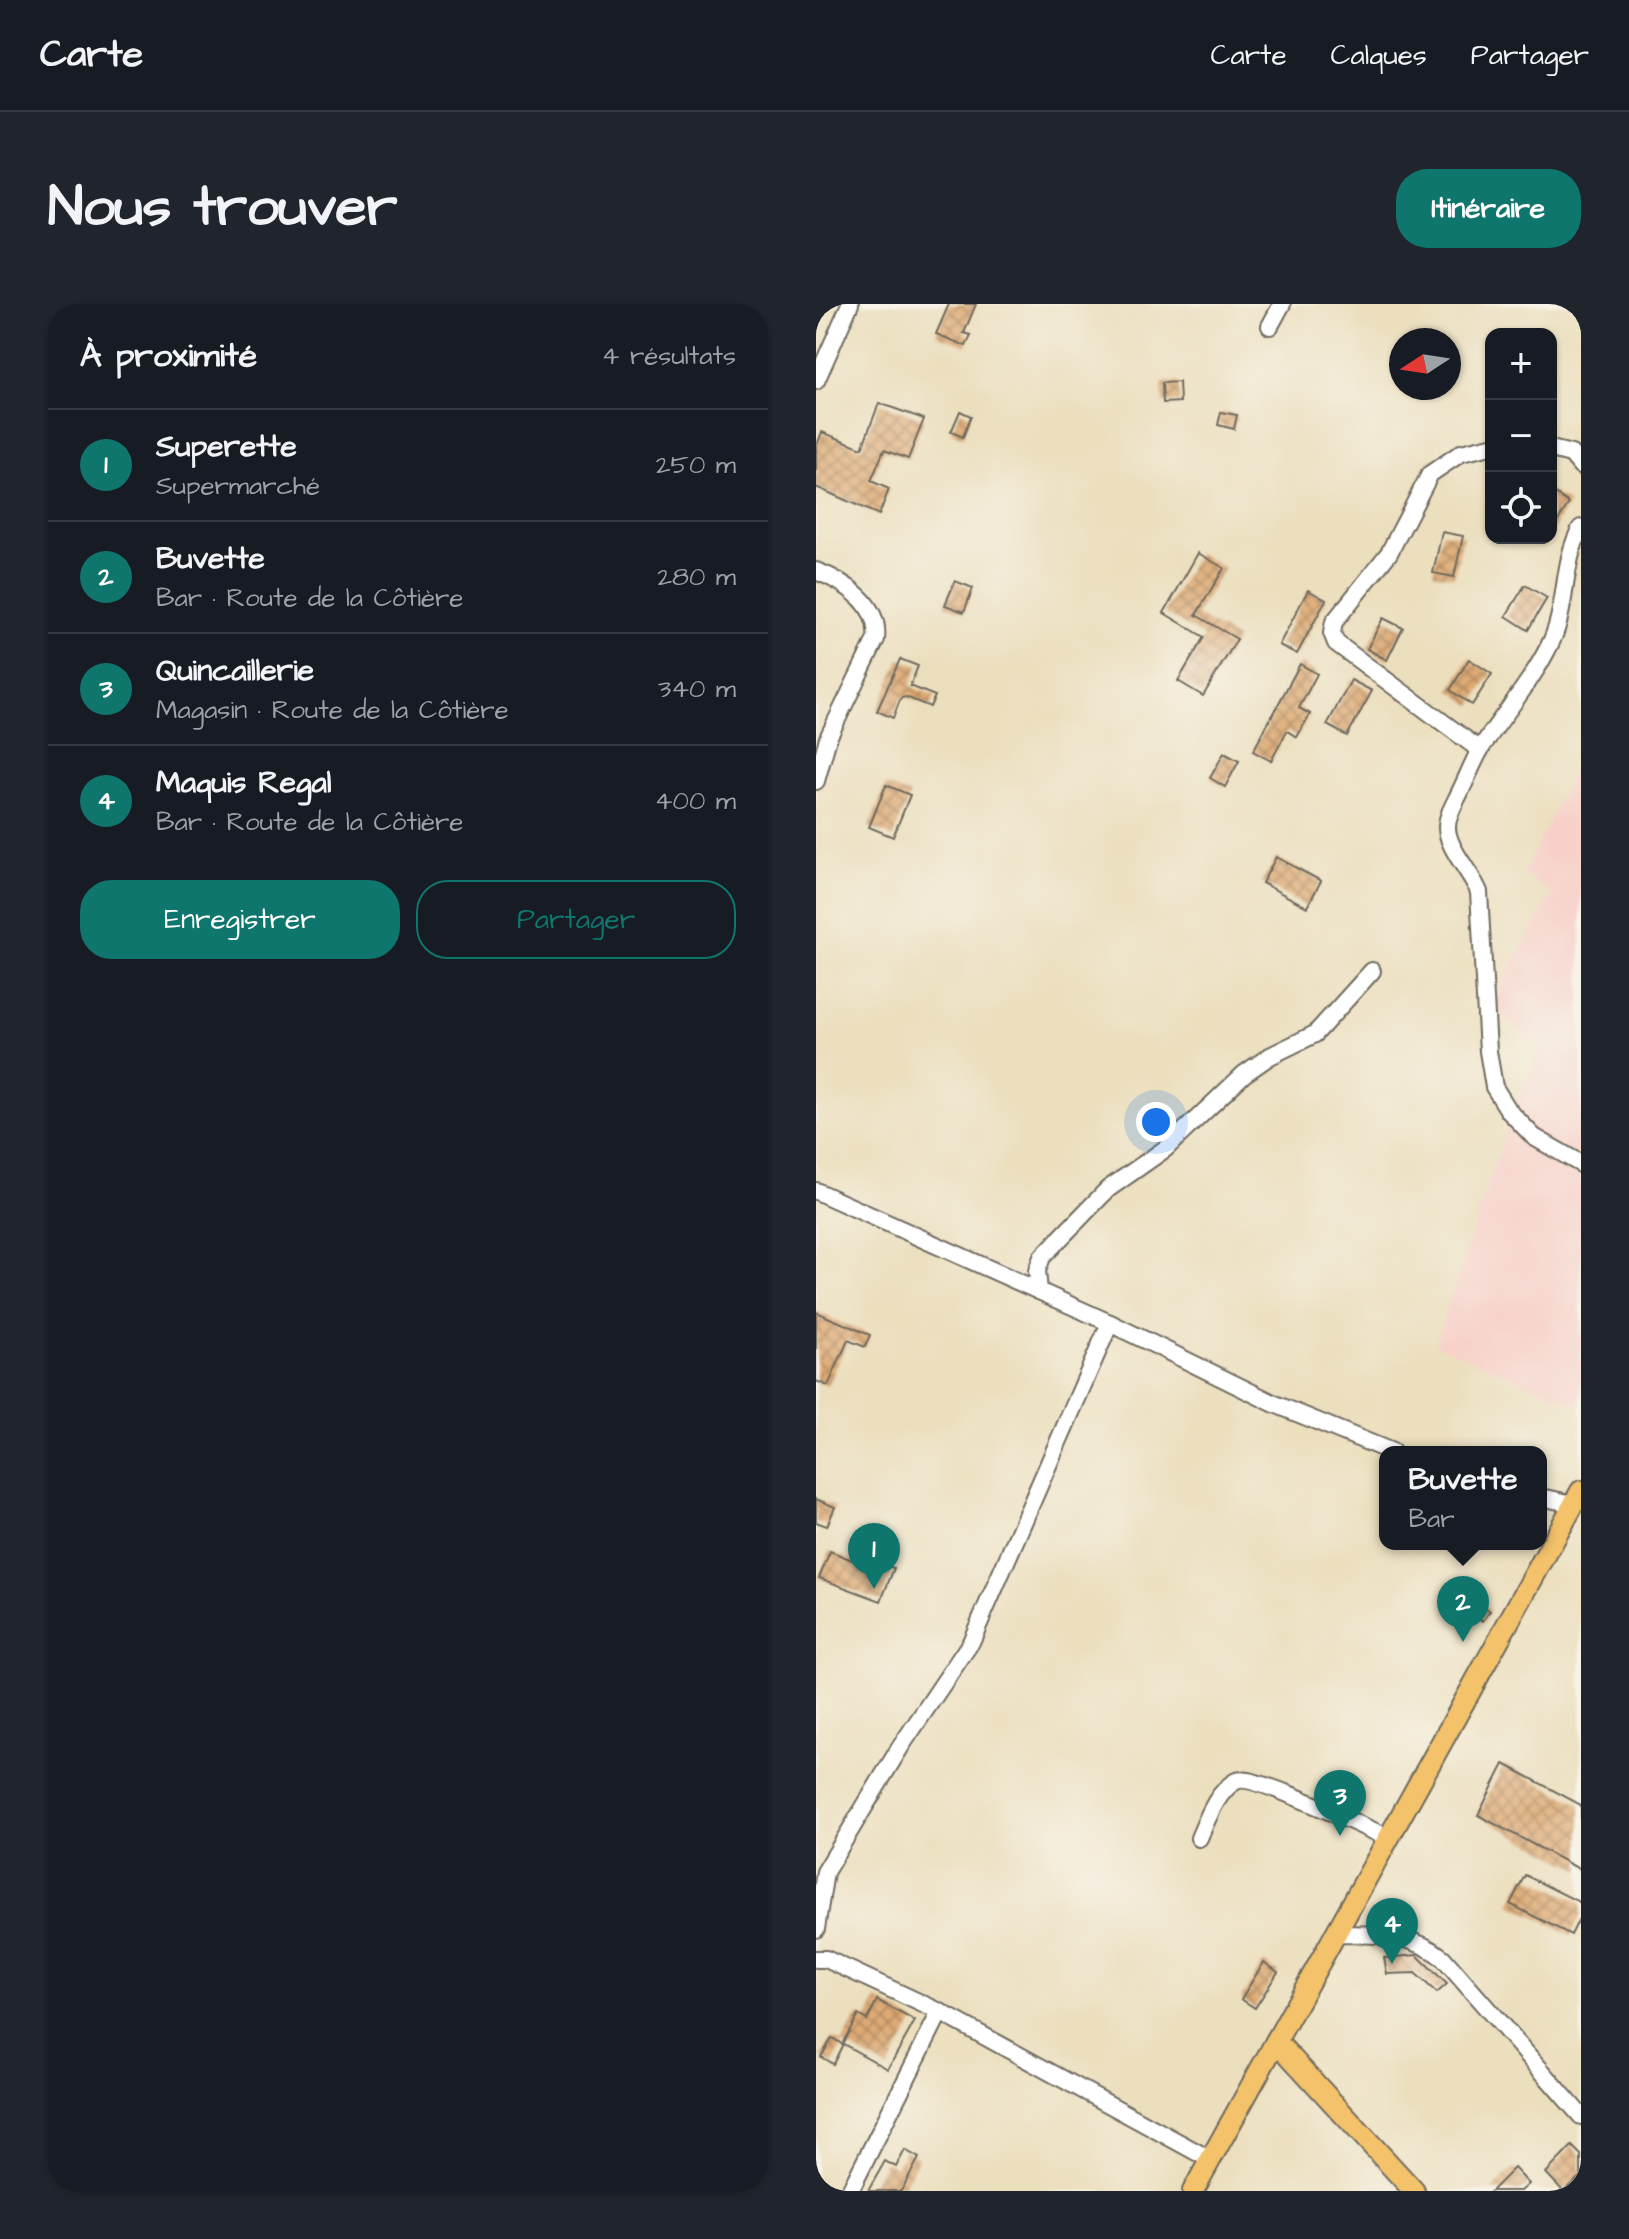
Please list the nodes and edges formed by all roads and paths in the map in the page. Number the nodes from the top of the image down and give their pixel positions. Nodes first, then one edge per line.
1 (850, 304) edge
2 (1282, 304) edge
3 (1270, 326) dead end
4 (816, 381) edge
5 (1485, 447) edge
6 (1557, 450) edge
7 (1581, 466) edge
8 (1581, 528) edge
9 (816, 571) edge
10 (1480, 750) junction
11 (816, 781) edge
12 (1372, 971) dead end
13 (1581, 1164) edge
14 (816, 1191) edge
15 (1039, 1291) junction
16 (1110, 1323) junction
17 (1379, 1447) edge
18 (1547, 1497) edge
19 (1577, 1497) edge
20 (1387, 1837) junction
21 (1199, 1838) dead end
22 (816, 1929) edge
23 (1333, 1934) junction
24 (816, 1959) edge
25 (940, 2012) junction
26 (1276, 2041) junction
27 (1581, 2116) edge
28 (1211, 2160) junction
29 (850, 2191) edge
30 (1193, 2191) edge
31 (1414, 2191) edge

1 - 4 street
2 - 3 street
5 - 10 street
6 - 7 street
8 - 10 street
9 - 11 street
10 - 13 street
12 - 15 street
14 - 15 street
15 - 16 street
16 - 17 street
16 - 22 street
18 - 19 street
19 - 20 main road
20 - 21 street
20 - 23 main road
23 - 26 main road
23 - 27 street
24 - 25 street
25 - 28 street
25 - 29 street
26 - 28 main road
26 - 31 main road
28 - 30 main road

